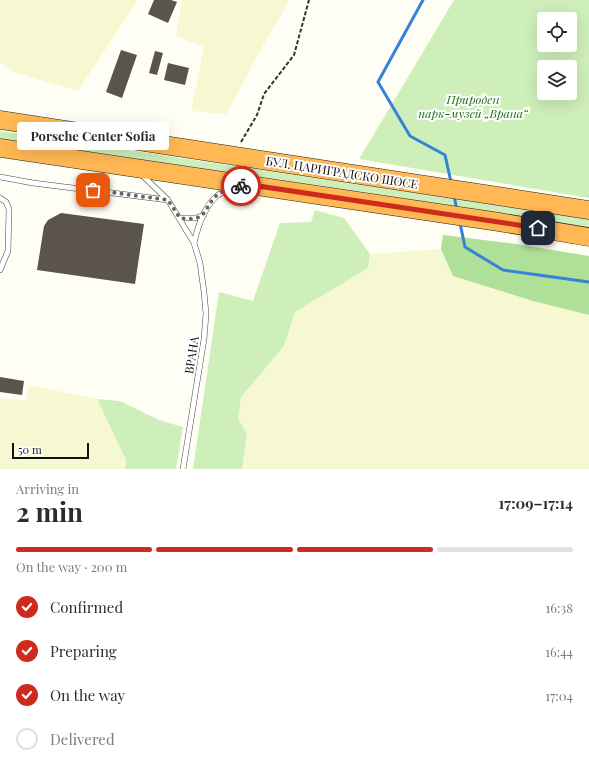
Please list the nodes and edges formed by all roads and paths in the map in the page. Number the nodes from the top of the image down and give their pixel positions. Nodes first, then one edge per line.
1 (309, 0) edge
2 (0, 106) edge
3 (0, 120) edge
4 (79, 132) junction
5 (0, 148) edge
6 (233, 155) junction
7 (135, 169) junction
8 (0, 177) edge
9 (245, 184) junction
10 (0, 198) edge
11 (168, 200) junction
12 (589, 210) edge
13 (204, 214) junction
14 (180, 218) junction
15 (589, 237) edge
16 (194, 243) junction
17 (0, 270) edge
18 (183, 469) edge

1 - 6 path
2 - 4 highway
3 - 4 highway, БУЛ. ЦАРИГРАДСКО ШОСЕ
4 - 6 highway, БУЛ. ЦАРИГРАДСКО ШОСЕ
5 - 7 highway
6 - 12 highway, БУЛ. ЦАРИГРАДСКО ШОСЕ
7 - 9 highway
7 - 11 lane, ВРАНА
8 - 11 lane
9 - 13 lane
9 - 15 highway
10 - 17 lane
11 - 14 lane, ВРАНА
13 - 14 lane
13 - 16 lane
14 - 16 lane, ВРАНА
16 - 18 lane, ВРАНА

